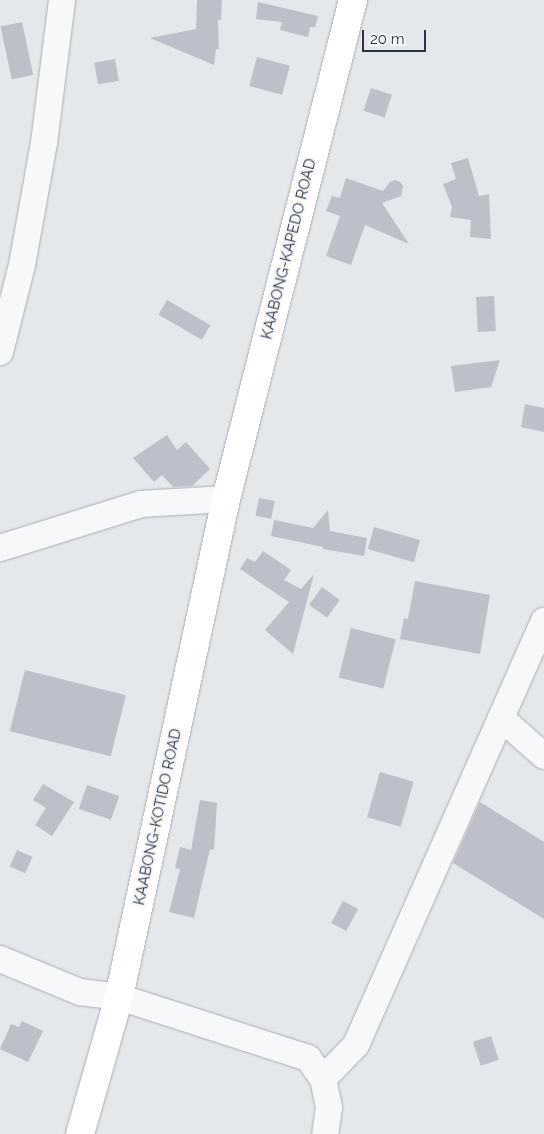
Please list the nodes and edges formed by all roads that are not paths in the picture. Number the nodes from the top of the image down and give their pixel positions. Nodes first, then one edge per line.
1 (62, 0) edge
2 (353, 0) edge
3 (0, 352) edge
4 (226, 498) junction
5 (0, 548) edge
6 (544, 621) edge
7 (501, 718) junction
8 (544, 756) edge
9 (0, 959) edge
10 (119, 997) junction
11 (323, 1079) junction
12 (80, 1134) edge
13 (325, 1134) edge

1 - 3 street
2 - 4 main road, KAABONG-KAPEDO ROAD
4 - 5 street
4 - 10 main road, KAABONG-KOTIDO ROAD
6 - 7 street
7 - 8 street
7 - 11 street
9 - 10 street
10 - 11 street
10 - 12 main road, KAABONG-KOTIDO ROAD
11 - 13 street

